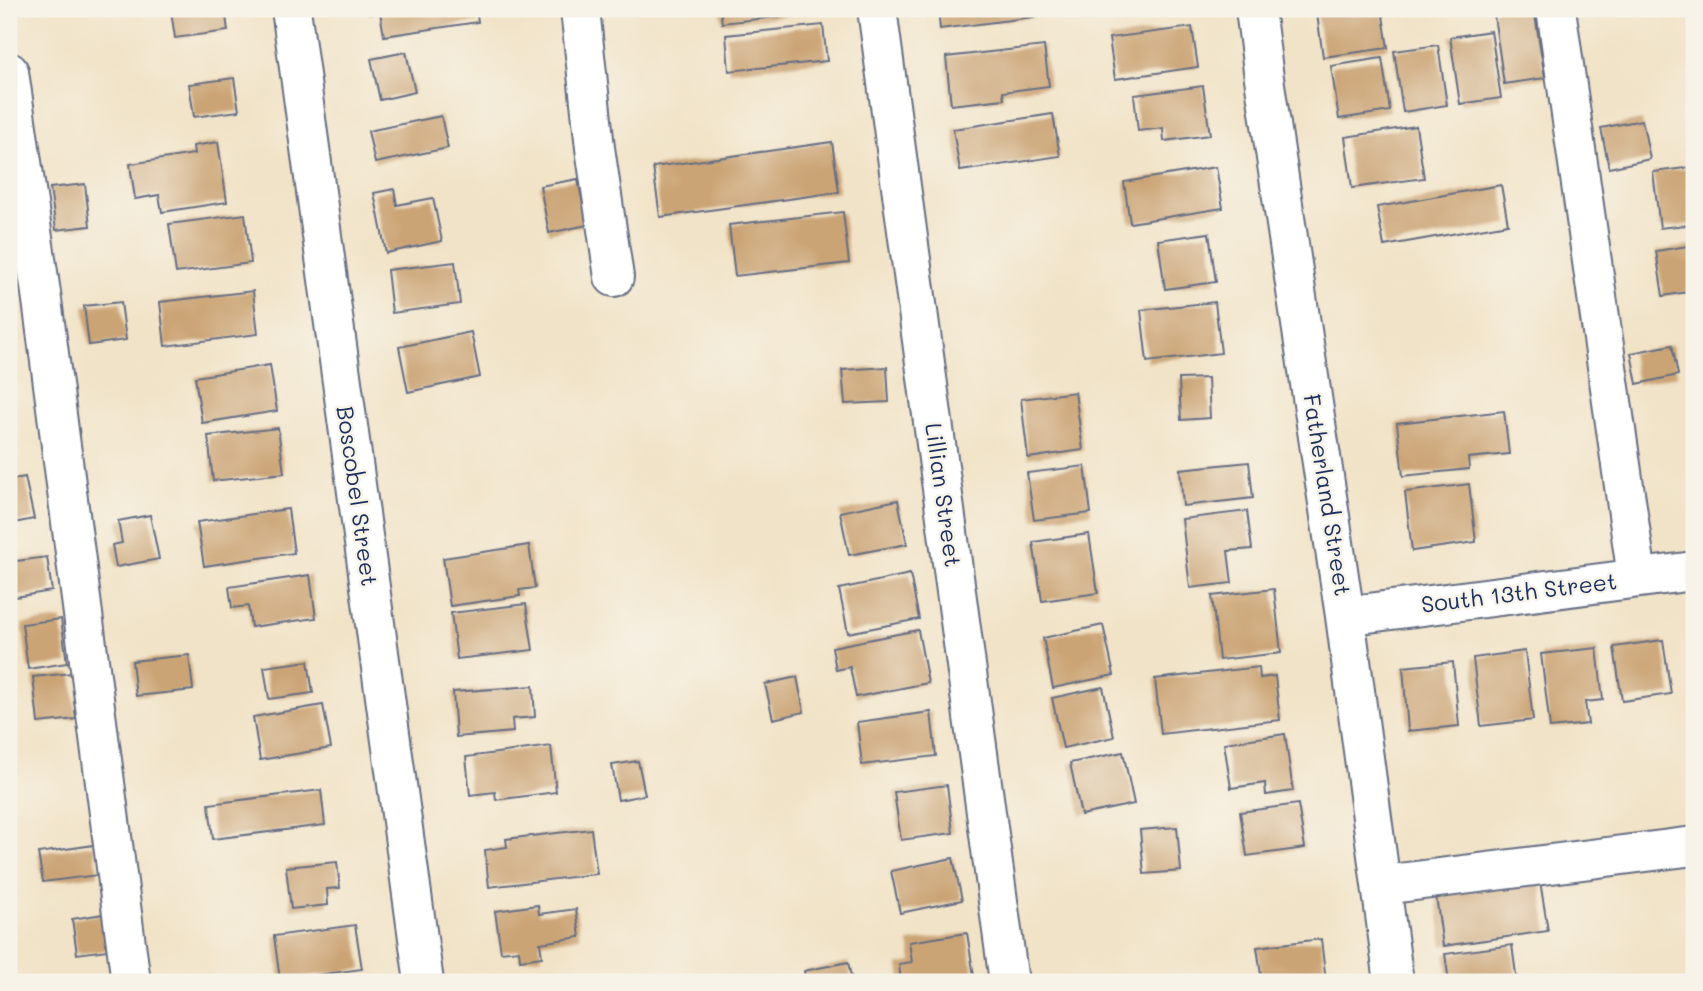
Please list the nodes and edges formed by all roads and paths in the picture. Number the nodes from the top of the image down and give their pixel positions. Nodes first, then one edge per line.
1 (291, 9) edge
2 (580, 9) edge
3 (877, 9) edge
4 (1255, 9) edge
5 (1556, 9) edge
6 (9, 72) edge
7 (614, 277) dead end
8 (1694, 571) edge
9 (1637, 578) junction
10 (1345, 616) junction
11 (1694, 846) edge
12 (1383, 884) junction
13 (131, 982) edge
14 (424, 982) edge
15 (1009, 982) edge
16 (1394, 982) edge

1 - 14 street, Boscobel Street
2 - 7 street
3 - 15 street, Lillian Street
4 - 10 street, Fatherland Street
5 - 9 street
6 - 13 street
8 - 9 street, South 13th Street
9 - 10 street, South 13th Street
10 - 12 street, Fatherland Street
11 - 12 street
12 - 16 street, Fatherland Street

